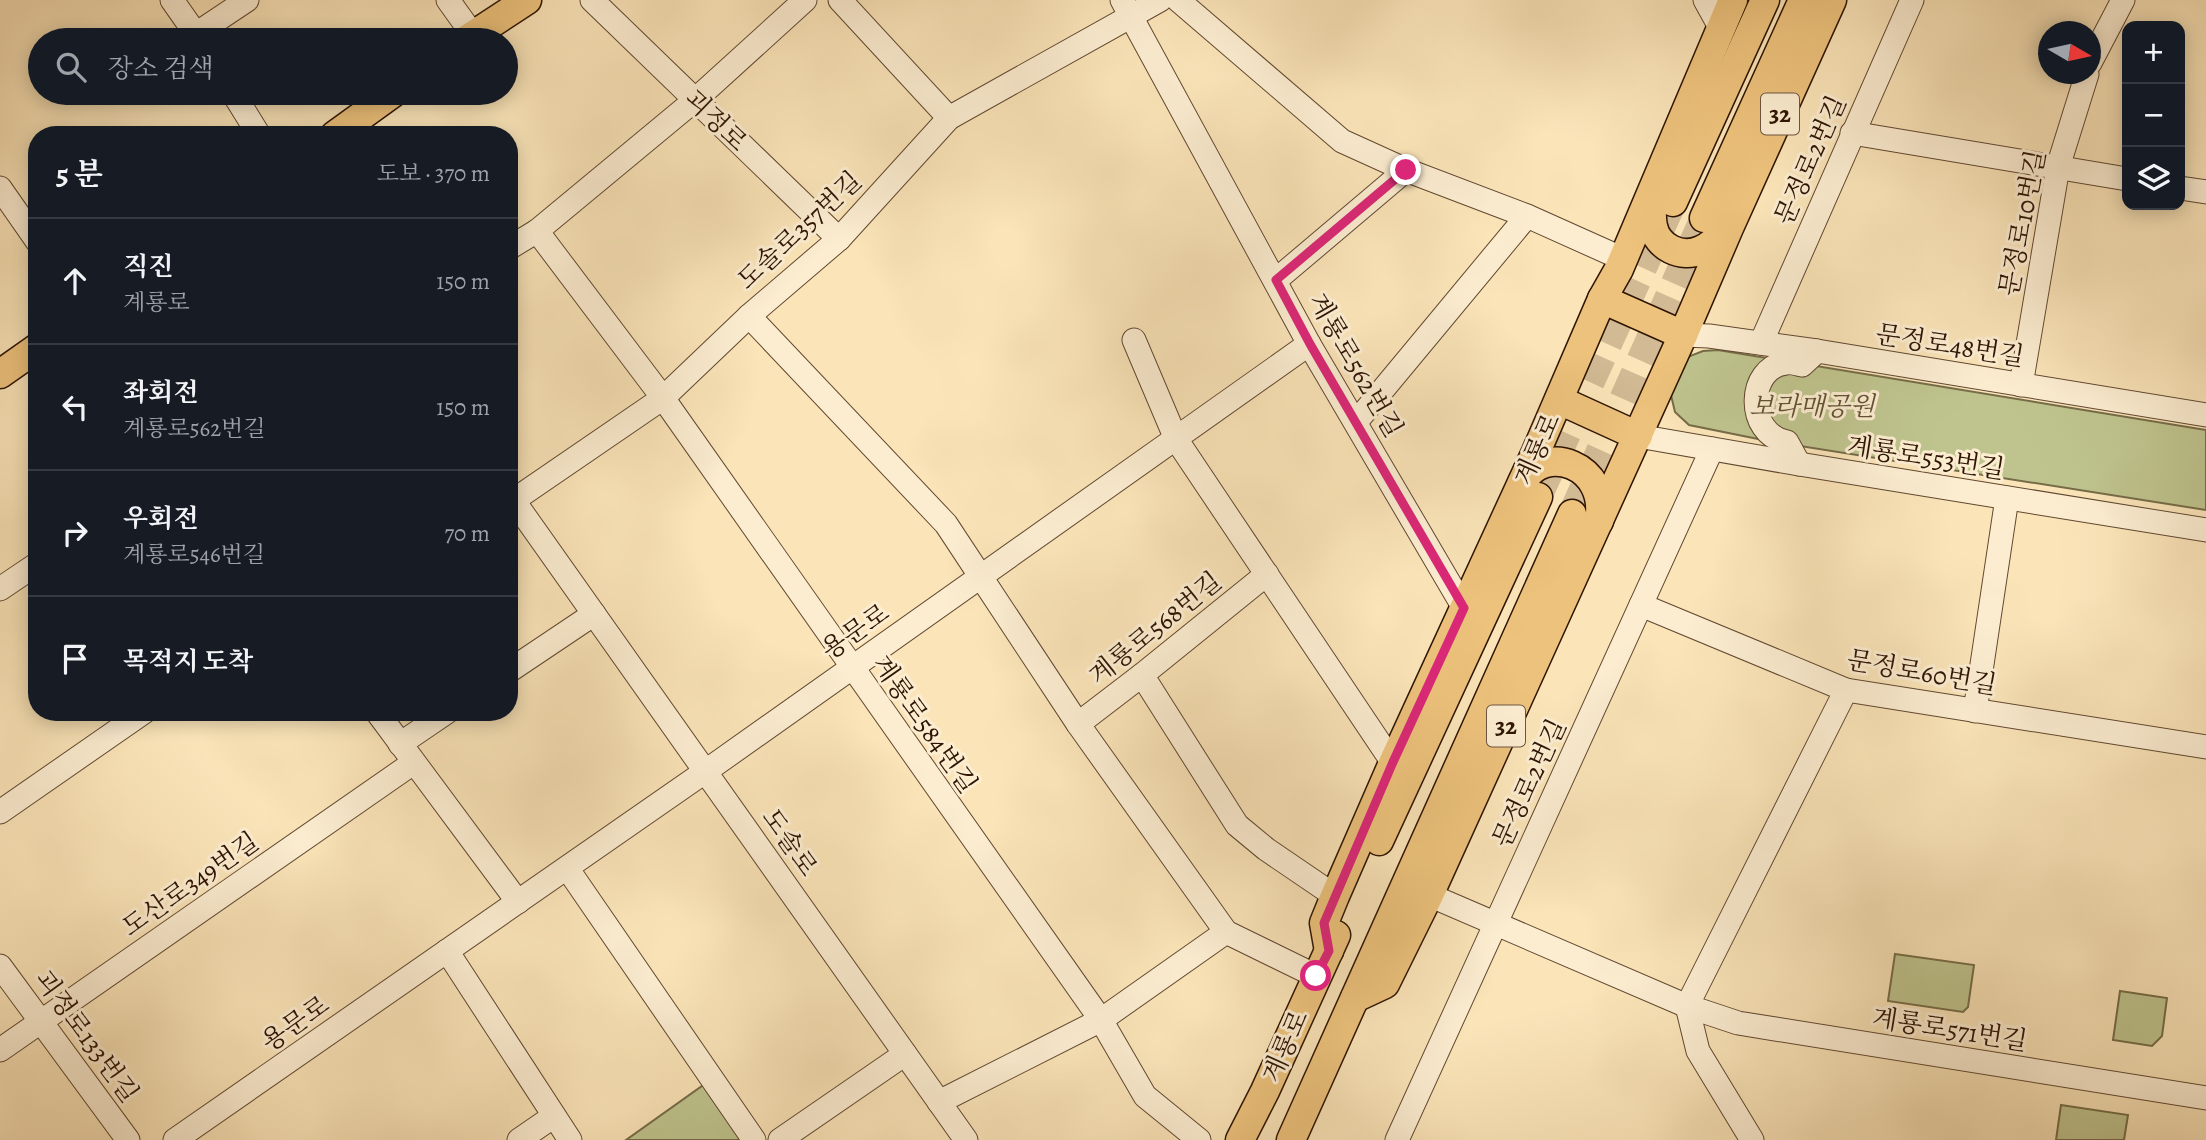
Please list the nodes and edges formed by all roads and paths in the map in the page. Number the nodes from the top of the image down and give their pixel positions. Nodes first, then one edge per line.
1 (172, 0) edge
2 (247, 0) edge
3 (447, 0) edge
4 (527, 0) edge
5 (592, 0) edge
6 (805, 0) edge
7 (840, 0) edge
8 (1160, 0) edge
9 (1178, 0) edge
10 (1705, 0) edge
11 (1733, 0) edge
12 (1765, 0) edge
13 (1803, 0) edge
14 (1832, 0) edge
15 (1912, 0) edge
16 (2123, 0) edge
17 (1127, 8) edge
18 (192, 28) edge
19 (210, 28) edge
20 (464, 28) edge
21 (485, 28) edge
22 (1721, 29) junction
23 (2101, 43) edge
24 (2084, 84) edge
25 (695, 100) junction
26 (240, 105) edge
27 (376, 105) edge
28 (949, 118) junction
29 (253, 126) edge
30 (347, 126) edge
31 (1852, 133) junction
32 (2058, 167) junction
33 (1406, 170) junction
34 (2122, 178) edge
35 (0, 188) edge
36 (2185, 189) edge
37 (2206, 192) edge
38 (1662, 197) junction
39 (1527, 216) junction
40 (1717, 223) junction
41 (28, 228) edge
42 (537, 231) junction
43 (839, 239) junction
44 (518, 243) edge
45 (1623, 259) junction
46 (1276, 280) junction
47 (1602, 299) junction
48 (749, 316) junction
49 (1684, 335) junction
50 (1134, 340) dead end
51 (1761, 342) junction
52 (1310, 344) junction
53 (1817, 351) junction
54 (28, 354) edge
55 (0, 374) edge
56 (2021, 385) junction
57 (663, 398) junction
58 (1559, 400) junction
59 (2206, 415) edge
60 (1356, 422) junction
61 (1638, 436) junction
62 (1175, 439) junction
63 (1712, 449) junction
64 (1799, 464) junction
65 (518, 493) edge
66 (1528, 493) junction
67 (2007, 498) junction
68 (518, 506) edge
69 (1572, 514) tunnel mouth
70 (1597, 527) junction
71 (2206, 530) edge
72 (28, 570) edge
73 (1267, 574) junction
74 (980, 577) junction
75 (0, 589) edge
76 (1641, 605) junction
77 (1464, 608) junction
78 (594, 614) junction
79 (518, 665) edge
80 (852, 668) junction
81 (1142, 675) junction
82 (1846, 690) junction
83 (1975, 710) junction
84 (131, 721) edge
85 (383, 721) edge
86 (434, 721) edge
87 (1078, 724) junction
88 (400, 744) junction
89 (2206, 747) edge
90 (1393, 762) junction
91 (413, 763) junction
92 (706, 771) junction
93 (0, 812) edge
94 (567, 868) junction
95 (1429, 895) junction
96 (1335, 896) junction
97 (518, 902) junction
98 (1494, 925) junction
99 (1226, 932) junction
100 (447, 951) junction
101 (1323, 963) junction
102 (0, 966) edge
103 (1354, 998) junction
104 (1687, 1006) junction
105 (1101, 1020) junction
106 (41, 1021) junction
107 (0, 1050) edge
108 (905, 1054) junction
109 (2206, 1098) edge
110 (939, 1102) junction
111 (554, 1116) junction
112 (128, 1140) edge
113 (175, 1140) edge
114 (519, 1140) edge
115 (570, 1140) edge
116 (754, 1140) edge
117 (780, 1140) edge
118 (966, 1140) edge
119 (1199, 1140) edge
120 (1240, 1140) edge
121 (1291, 1140) edge
122 (1397, 1140) edge
123 (1752, 1140) edge

1 - 18 street
2 - 19 street
3 - 20 street
4 - 21 main road
5 - 25 street, 괴정로
6 - 25 street
7 - 28 street
8 - 17 street, 도솔로357번길
9 - 33 street
10 - 22 street
11 - 22 main road, 계룡로 / 32
12 - 38 main road, 계룡로 / 32
13 - 40 main road, 32
14 - 40 main road, 32
15 - 31 street, 문정로2번길
16 - 23 street
17 - 28 street, 도솔로357번길
17 - 46 street, 계룡로562번길
22 - 38 main road, 계룡로 / 32
24 - 32 street, 문정로10번길
25 - 42 street
25 - 43 street, 괴정로
26 - 29 street
27 - 30 main road
28 - 43 street, 도솔로357번길
31 - 32 street
31 - 51 street, 문정로2번길
32 - 34 street
32 - 56 street, 문정로10번길
33 - 39 street
33 - 46 street
35 - 41 street
36 - 37 street
38 - 40 main road
38 - 45 main road, 계룡로 / 32
39 - 45 street
39 - 60 street
40 - 49 main road, 32
42 - 44 street
42 - 57 street, 계룡로584번길
43 - 48 street, 도솔로357번길
45 - 47 main road, 계룡로 / 32
46 - 52 street, 계룡로562번길
47 - 49 main road
47 - 58 main road, 계룡로 / 32
48 - 57 street, 도솔로357번길
48 - 74 street
49 - 51 street, 문정로48번길
49 - 61 main road, 32
50 - 62 street
51 - 53 street, 문정로48번길
52 - 60 street, 계룡로562번길
52 - 62 street, 용문로
53 - 56 street, 문정로48번길
53 - 64 street
54 - 55 main road
56 - 59 street, 문정로48번길
57 - 65 street, 도솔로357번길
57 - 80 street, 계룡로584번길
58 - 61 main road
58 - 66 main road, 계룡로 / 32
60 - 77 street, 계룡로562번길
61 - 63 street, 계룡로553번길
61 - 70 main road, 32
62 - 73 street
62 - 74 street, 용문로
63 - 64 street, 계룡로553번길
63 - 76 street, 문정로2번길
64 - 67 street, 계룡로553번길
66 - 70 main road
66 - 77 main road, 계룡로 / 32
66 - 101 main road, 계룡로 / 32
67 - 71 street, 계룡로553번길
67 - 83 street
68 - 78 street, 도솔로
69 - 103 main road, 계룡로 / 32
70 - 95 main road, 32
72 - 75 street
73 - 81 street, 계룡로568번길
73 - 90 street
74 - 80 street, 용문로
74 - 87 street
76 - 82 street, 문정로60번길
76 - 98 street, 문정로2번길
77 - 90 main road, 계룡로 / 32
78 - 79 street
78 - 92 street, 도솔로
80 - 92 street, 용문로
80 - 105 street, 계룡로584번길
81 - 87 street, 계룡로568번길
81 - 96 street
82 - 83 street, 문정로60번길
82 - 104 street
83 - 89 street, 문정로60번길
84 - 93 street
85 - 88 street
86 - 88 street
87 - 99 street
88 - 91 street
90 - 96 main road, 계룡로 / 32
91 - 97 street
91 - 106 street, 도산로349번길
92 - 94 street, 용문로
92 - 108 street, 도솔로
94 - 97 street, 용문로
94 - 116 street
95 - 98 street, 계룡로571번길
95 - 103 main road, 32
96 - 101 main road, 계룡로 / 32
97 - 100 street, 용문로
98 - 104 street, 계룡로571번길
98 - 122 street, 문정로2번길
99 - 101 street
99 - 105 street
100 - 111 street
100 - 113 street, 용문로
101 - 120 main road, 계룡로 / 32
102 - 106 street, 괴정로133번길
103 - 121 main road, 계룡로 / 32
104 - 109 street, 계룡로571번길
104 - 123 street
105 - 110 street
105 - 119 street, 계룡로584번길
106 - 107 street, 도산로349번길
106 - 112 street, 괴정로133번길
108 - 110 street, 도솔로
108 - 117 street
110 - 118 street, 도솔로
111 - 114 street
111 - 115 street

